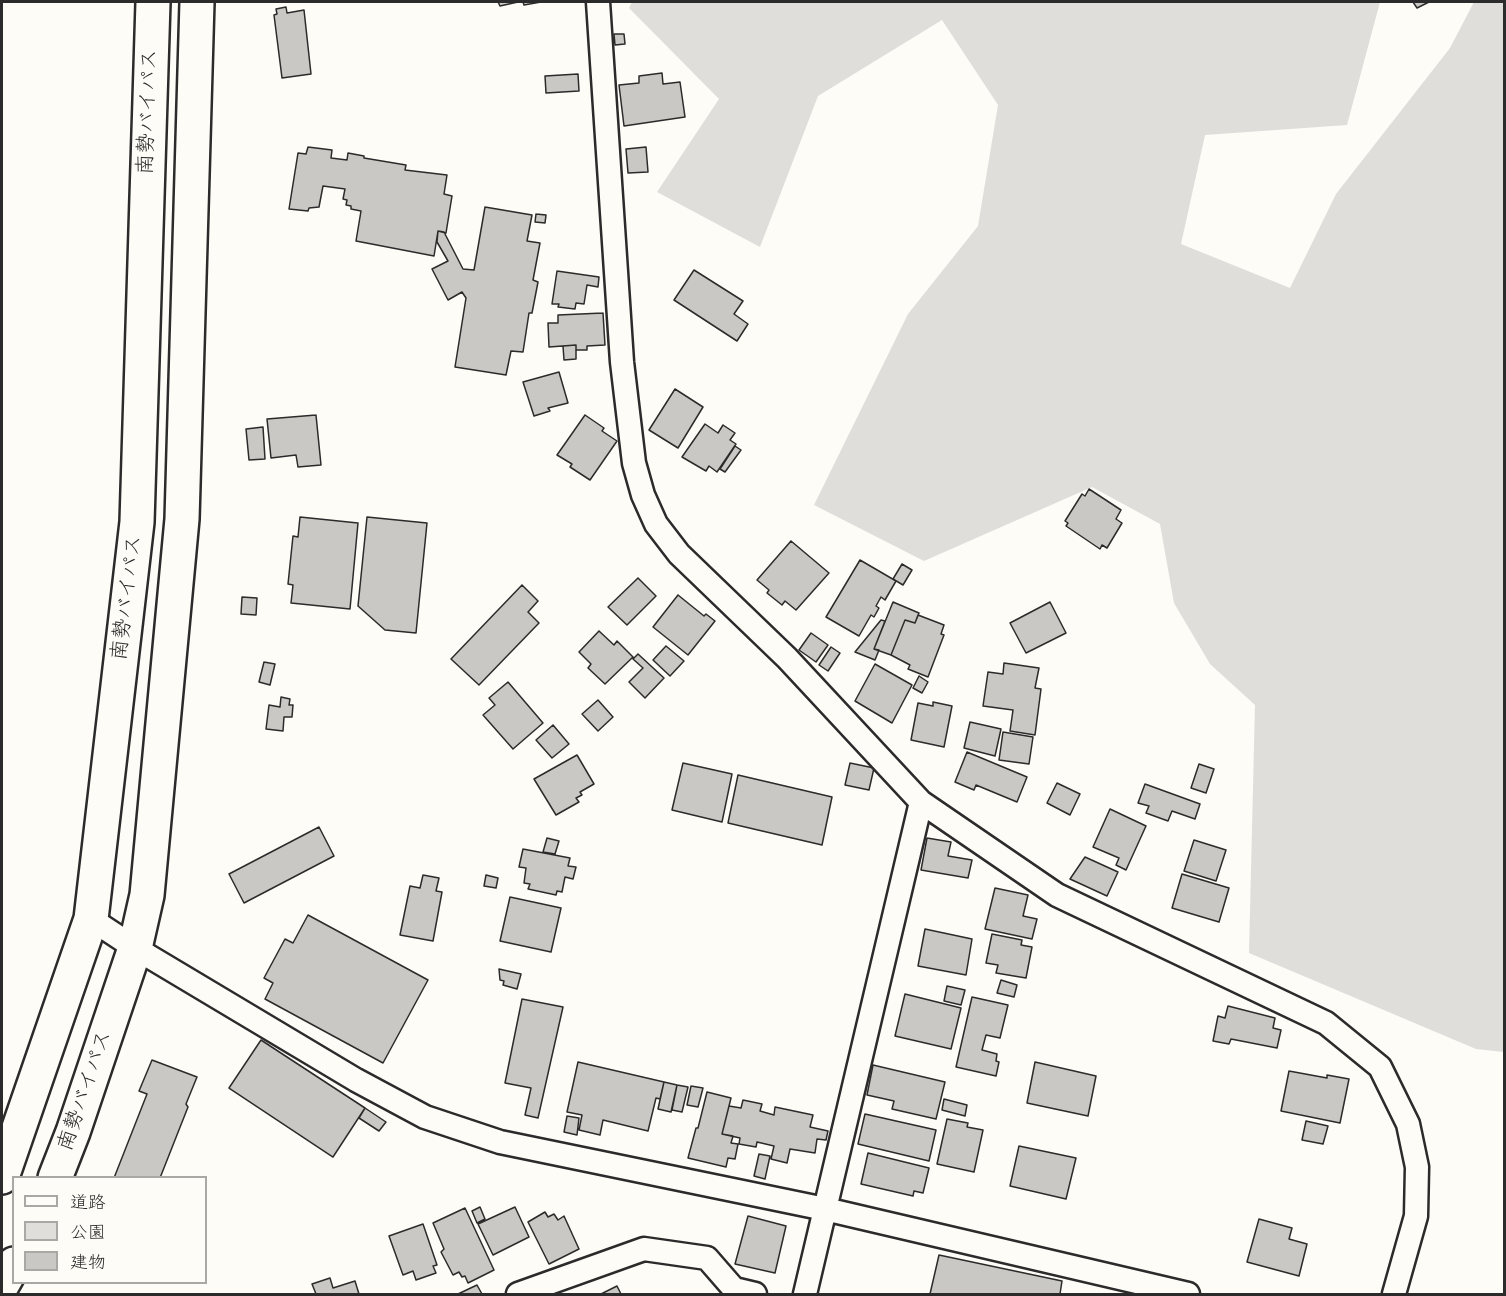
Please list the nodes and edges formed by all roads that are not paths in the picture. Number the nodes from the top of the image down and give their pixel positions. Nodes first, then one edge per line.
1 (153, 2) edge
2 (197, 2) edge
3 (598, 2) edge
4 (921, 802) junction
5 (91, 919) junction
6 (135, 948) junction
7 (56, 1176) edge
8 (2, 1177) edge
9 (825, 1209) junction
10 (12, 1268) edge
11 (2, 1285) edge
12 (518, 1294) edge
13 (755, 1294) edge
14 (805, 1294) edge
15 (1188, 1294) edge
16 (1394, 1294) edge

1 - 5 highway, 南勢バイパス
2 - 6 highway, 南勢バイパス
3 - 4 street
4 - 9 street
4 - 16 street
5 - 6 street
5 - 8 highway, 南勢バイパス
6 - 7 highway, 南勢バイパス
6 - 9 street
9 - 14 street
9 - 15 street
10 - 11 highway
12 - 13 street

